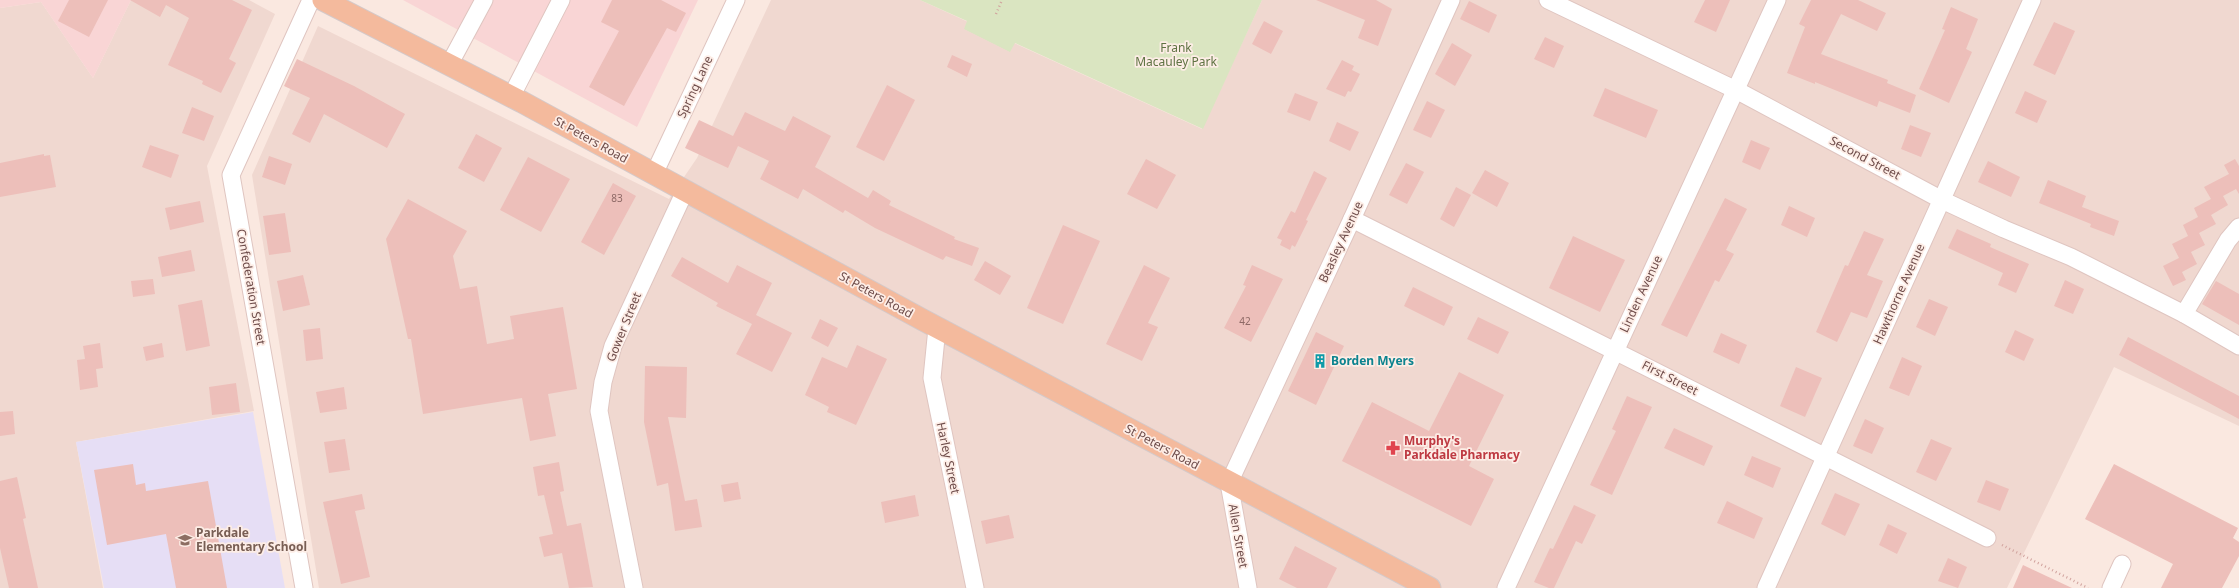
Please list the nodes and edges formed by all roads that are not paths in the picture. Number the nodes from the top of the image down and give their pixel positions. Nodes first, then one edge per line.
1 (311, 0) edge
2 (323, 0) edge
3 (561, 0) edge
4 (736, 0) edge
5 (1451, 0) edge
6 (1548, 0) edge
7 (1777, 0) edge
8 (2032, 0) edge
9 (479, 2) edge
10 (449, 65) junction
11 (1736, 90) junction
12 (511, 97) junction
13 (654, 174) junction
14 (685, 191) junction
15 (1942, 200) junction
16 (1352, 219) junction
17 (2239, 227) edge
18 (2184, 314) junction
19 (937, 328) junction
20 (2239, 346) edge
21 (1615, 350) junction
22 (1826, 456) junction
23 (1229, 483) junction
24 (1987, 538) road end
25 (2122, 564) dead end
26 (304, 588) edge
27 (634, 588) edge
28 (975, 588) edge
29 (1248, 588) edge
30 (1430, 588) edge
31 (1506, 588) edge
32 (1766, 588) edge
33 (2111, 588) edge

1 - 26 street, Confederation Street
2 - 10 main road, St Peters Road
3 - 12 street
4 - 13 street, Spring Lane
5 - 16 street, Beasley Avenue
6 - 11 street, Second Street
7 - 11 street, Linden Avenue
8 - 15 street, Hawthorne Avenue
9 - 10 street
10 - 12 main road, St Peters Road
11 - 15 street, Second Street
11 - 21 street, Linden Avenue
12 - 13 main road, St Peters Road
13 - 14 main road, St Peters Road
14 - 19 main road, St Peters Road
14 - 27 street, Gower Street
15 - 18 street, Second Street
15 - 22 street, Hawthorne Avenue
16 - 21 street, First Street
16 - 23 street, Beasley Avenue
17 - 18 street
18 - 20 street, Second Street
19 - 23 main road, St Peters Road
19 - 28 street, Harley Street
21 - 22 street, First Street
21 - 31 street, Linden Avenue
22 - 24 street, First Street
22 - 32 street, Hawthorne Avenue
23 - 29 street, Allen Street
23 - 30 main road, St Peters Road
25 - 33 street

